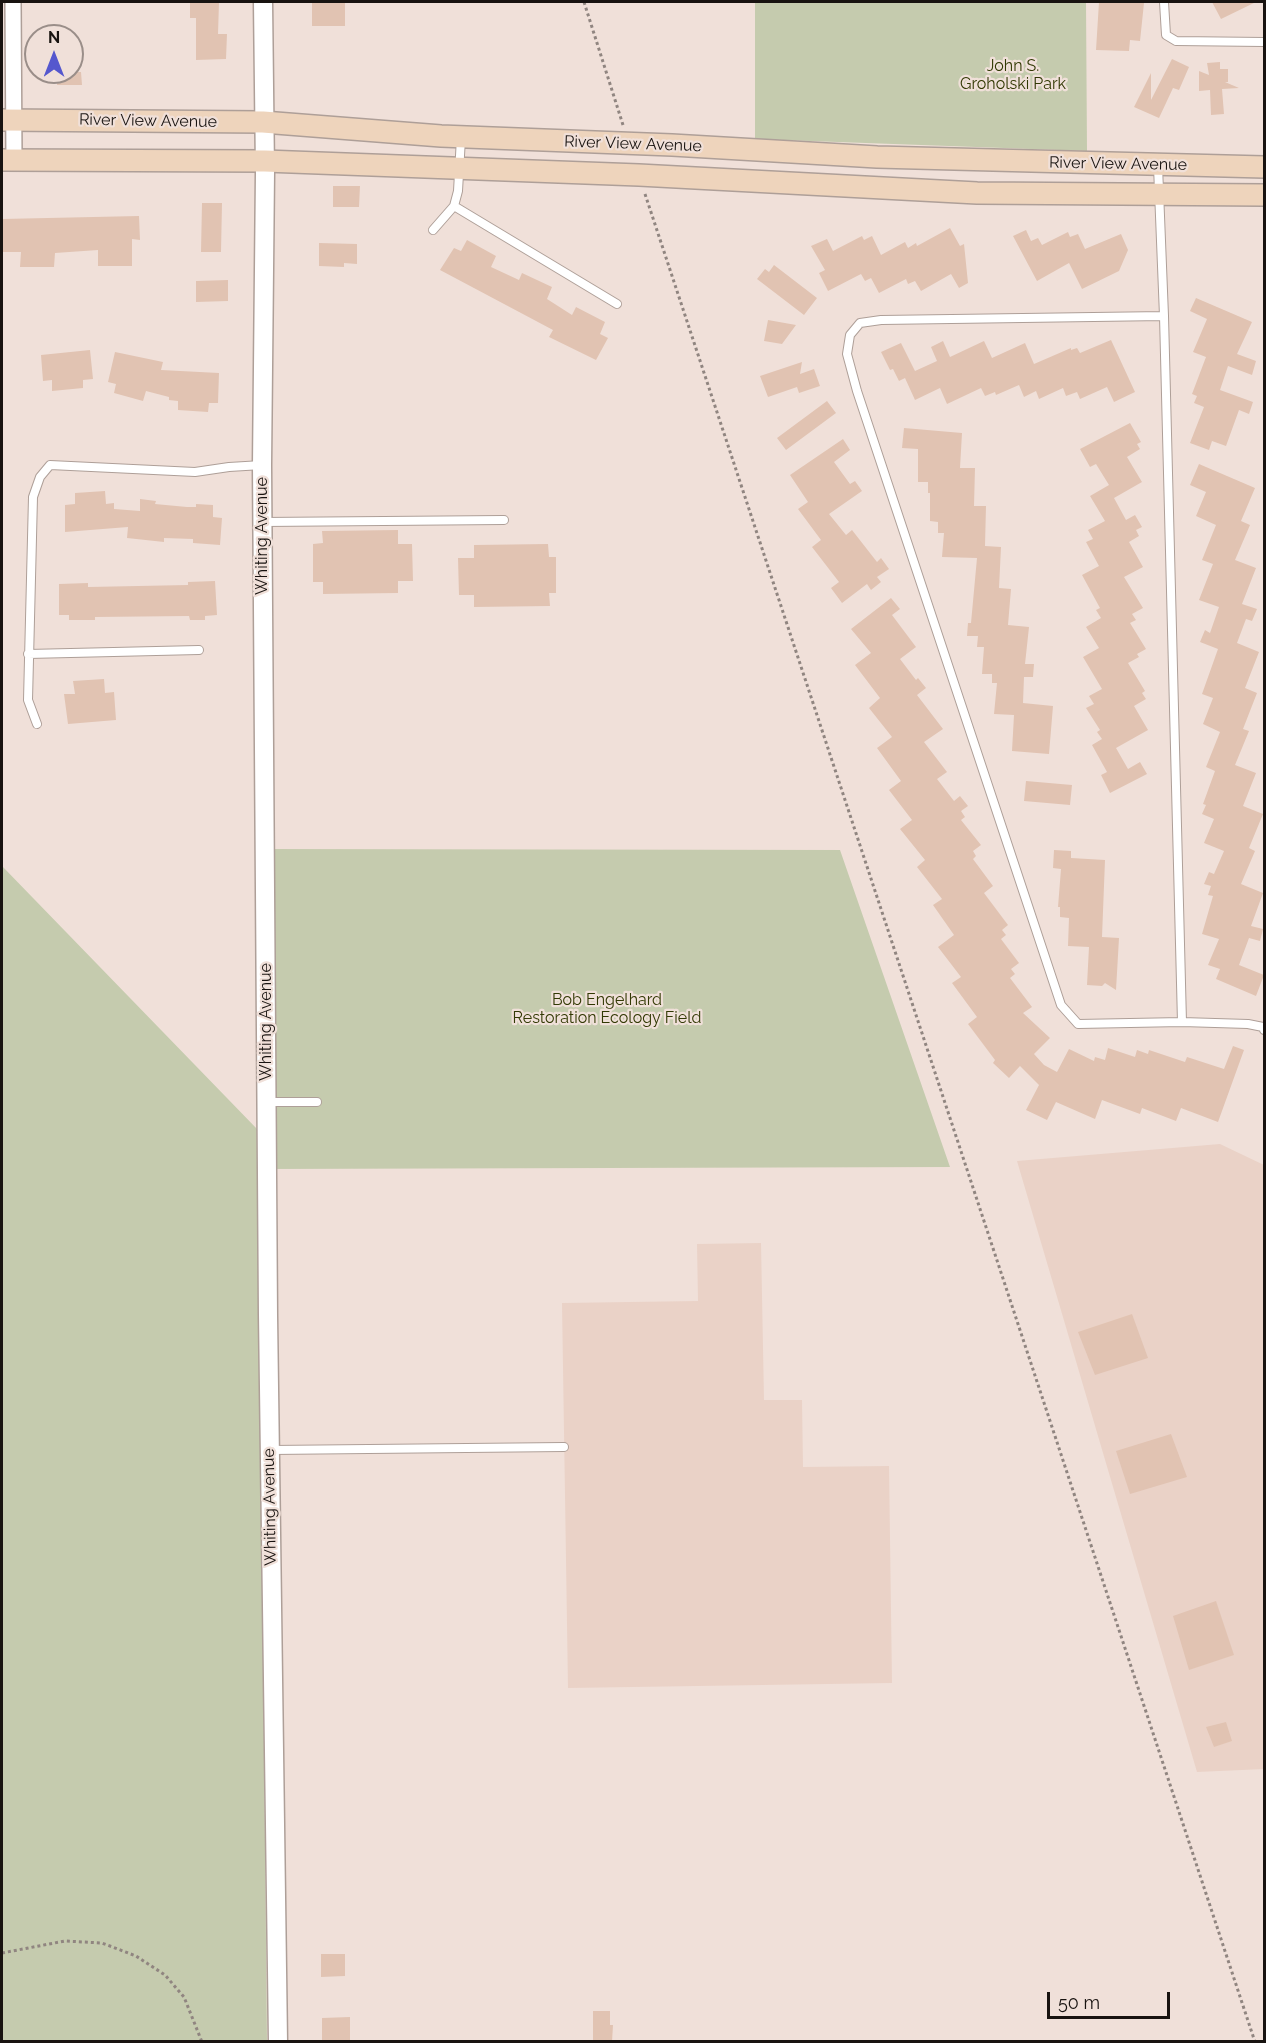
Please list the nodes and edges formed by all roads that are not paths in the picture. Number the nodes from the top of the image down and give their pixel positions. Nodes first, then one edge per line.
1 (13, 2) edge
2 (262, 2) edge
3 (1164, 2) edge
4 (1264, 42) edge
5 (8, 119) edge
6 (263, 122) junction
7 (460, 137) junction
8 (8, 160) edge
9 (265, 161) junction
10 (1158, 164) junction
11 (460, 167) junction
12 (1264, 167) edge
13 (1160, 194) junction
14 (1264, 195) edge
15 (454, 206) junction
16 (433, 230) dead end
17 (617, 304) dead end
18 (1164, 316) junction
19 (262, 465) junction
20 (504, 520) dead end
21 (262, 522) junction
22 (199, 650) dead end
23 (28, 654) junction
24 (36, 724) dead end
25 (1182, 1022) junction
26 (1264, 1030) edge
27 (266, 1102) junction
28 (317, 1102) dead end
29 (564, 1448) dead end
30 (270, 1450) junction
31 (278, 2042) edge

1 - 5 street
2 - 6 street, Whiting Avenue
3 - 4 lane
5 - 6 main road, River View Avenue
5 - 8 street
6 - 7 main road, River View Avenue
6 - 9 street, Whiting Avenue
7 - 10 main road, River View Avenue
7 - 11 lane
8 - 9 main road, River View Avenue
9 - 11 main road, River View Avenue
9 - 19 street, Whiting Avenue
10 - 12 main road, River View Avenue
10 - 13 lane
11 - 13 main road, River View Avenue
11 - 15 lane
13 - 14 main road, River View Avenue
13 - 18 lane
15 - 16 lane
15 - 17 lane
18 - 25 lane
18 - 25 lane
19 - 21 street, Whiting Avenue
19 - 23 lane
20 - 21 lane
21 - 27 street, Whiting Avenue
22 - 23 lane
23 - 24 lane
25 - 26 lane
27 - 28 lane
27 - 30 street, Whiting Avenue
29 - 30 lane
30 - 31 street, Whiting Avenue

